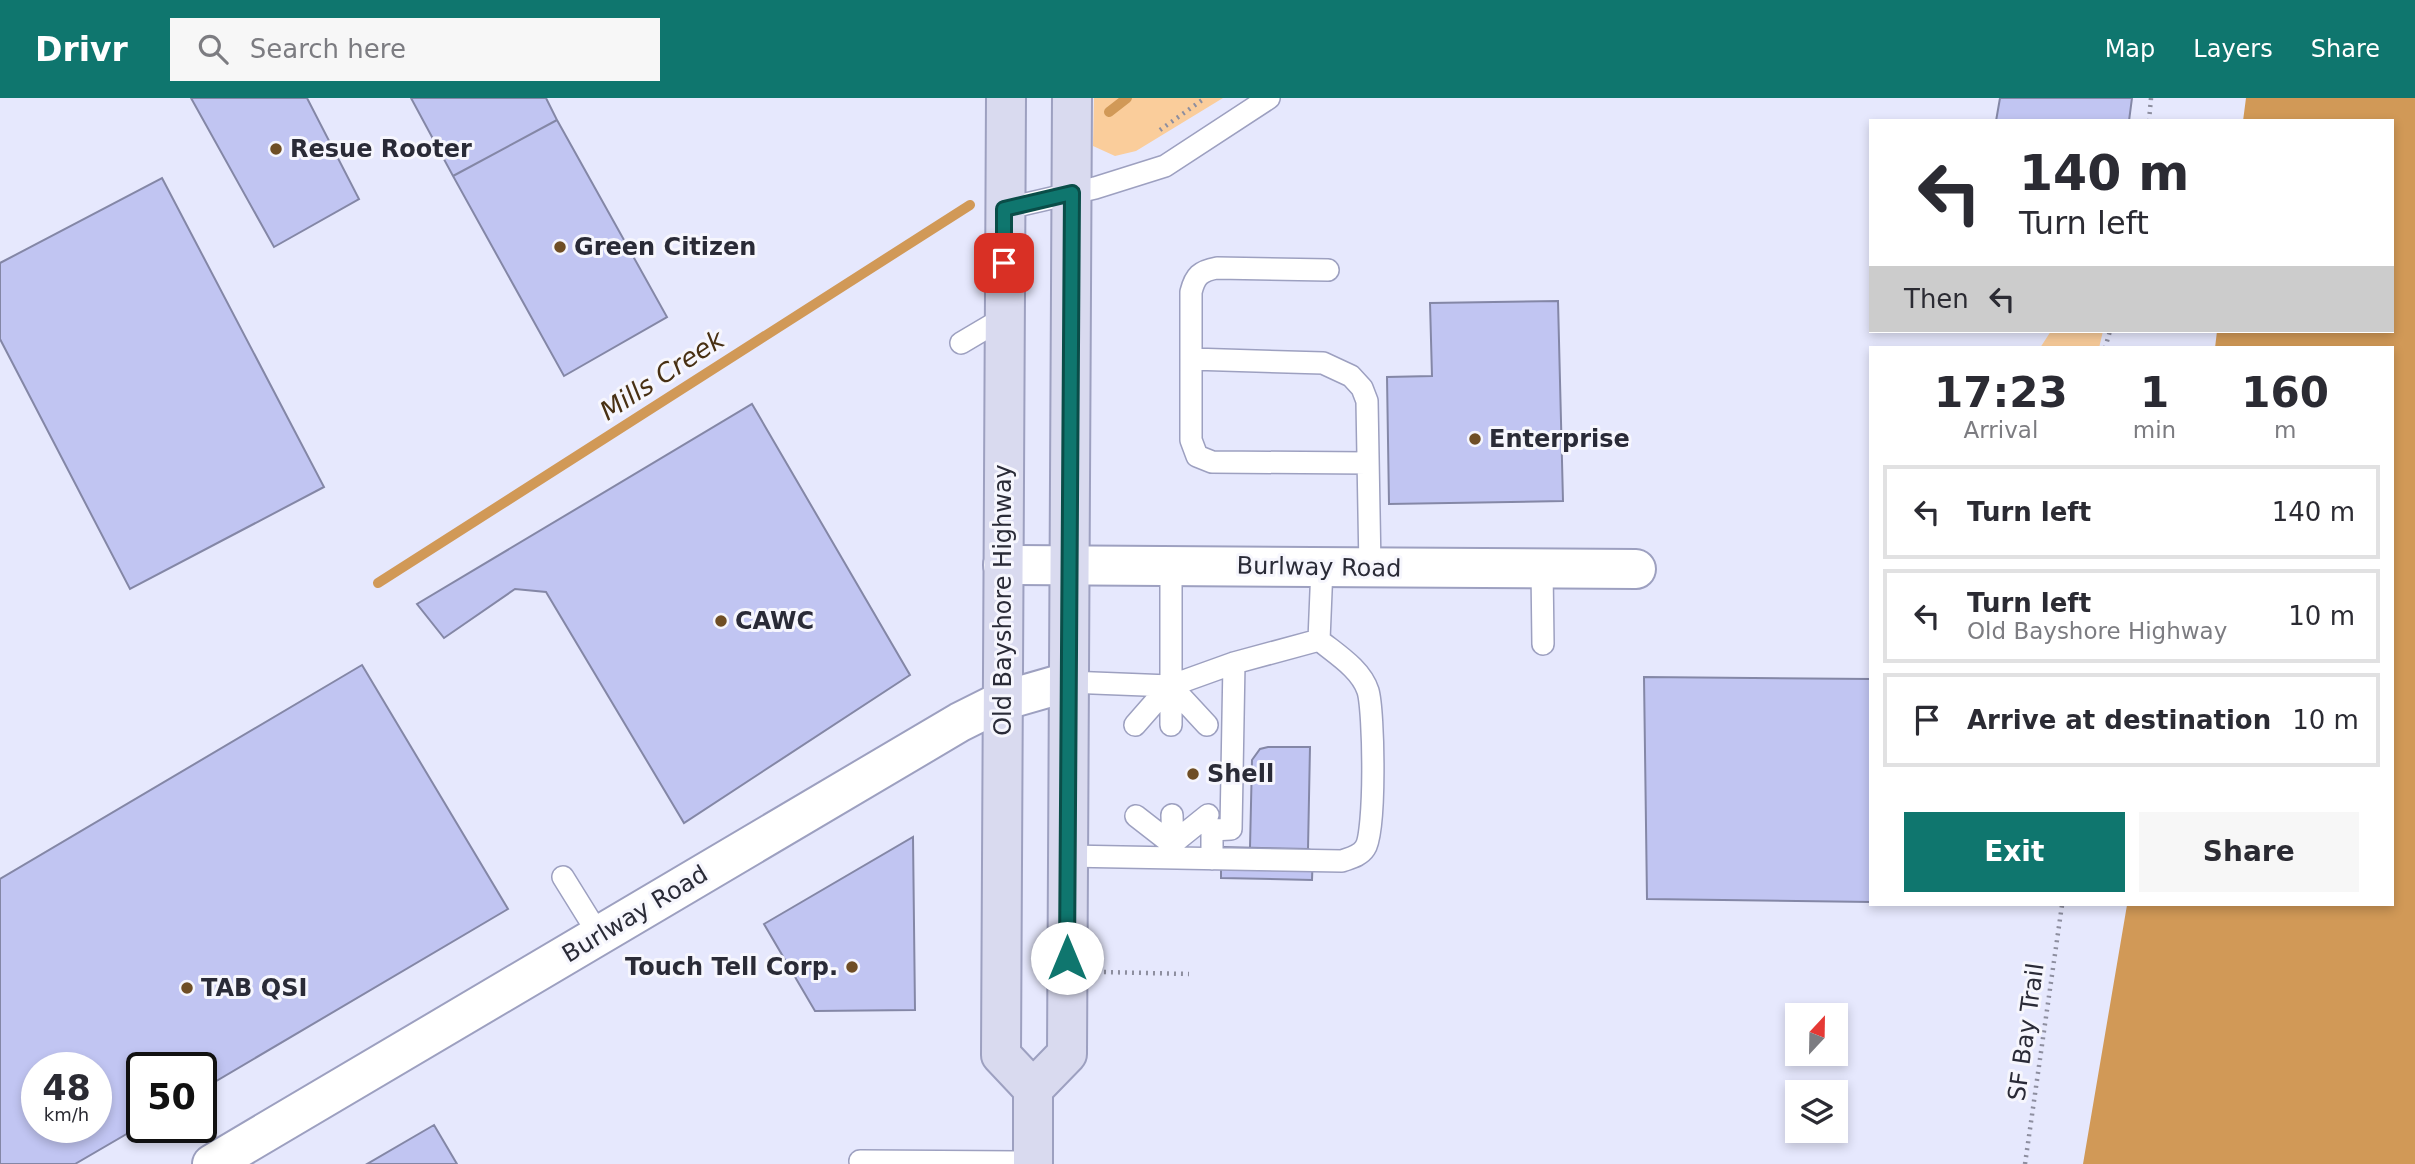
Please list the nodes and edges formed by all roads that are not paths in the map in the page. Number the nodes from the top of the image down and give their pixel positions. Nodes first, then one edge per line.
1 (1006, 98) edge
2 (1072, 98) edge
3 (1269, 98) edge
4 (1072, 193) junction
5 (1004, 209) junction
6 (1328, 270) dead end
7 (1005, 317) junction
8 (961, 343) dead end
9 (1191, 359) junction
10 (1368, 463) junction
11 (1003, 565) junction
12 (1069, 565) junction
13 (1171, 566) junction
14 (1322, 567) junction
15 (1370, 568) junction
16 (1542, 569) junction
17 (1636, 569) dead end
18 (1320, 640) junction
19 (1543, 644) dead end
20 (1234, 663) junction
21 (1068, 682) junction
22 (1170, 685) junction
23 (1002, 701) junction
24 (1135, 725) dead end
25 (1207, 725) dead end
26 (1171, 726) dead end
27 (1172, 815) dead end
28 (1208, 815) dead end
29 (1136, 816) dead end
30 (1173, 851) junction
31 (1067, 856) junction
32 (1221, 859) junction
33 (563, 877) dead end
34 (599, 935) junction
35 (1033, 1089) junction
36 (860, 1160) dead end
37 (1033, 1163) edge
38 (212, 1164) edge

1 - 5 main road, Old Bayshore Highway
2 - 4 main road
3 - 4 lane
4 - 5 lane
4 - 12 main road
5 - 7 main road, Old Bayshore Highway
6 - 9 lane
7 - 8 lane
7 - 11 main road, Old Bayshore Highway
9 - 10 lane
9 - 10 lane
10 - 15 lane
11 - 12 street, Burlway Road
11 - 23 main road, Old Bayshore Highway
12 - 13 street, Burlway Road
12 - 21 main road
13 - 14 street, Burlway Road
13 - 22 lane
14 - 15 street, Burlway Road
14 - 18 lane
15 - 16 street, Burlway Road
16 - 17 street, Burlway Road
16 - 19 lane
18 - 20 lane
18 - 32 lane
20 - 22 lane
20 - 32 lane
21 - 22 lane
21 - 23 street, Burlway Road
21 - 31 main road
22 - 24 lane
22 - 25 lane
22 - 26 lane
23 - 34 street, Burlway Road
23 - 35 main road, Old Bayshore Highway
27 - 30 lane
28 - 30 lane
29 - 30 lane
30 - 31 lane
30 - 32 lane
31 - 35 main road
33 - 34 lane
34 - 38 street, Burlway Road
35 - 37 main road
36 - 37 lane

